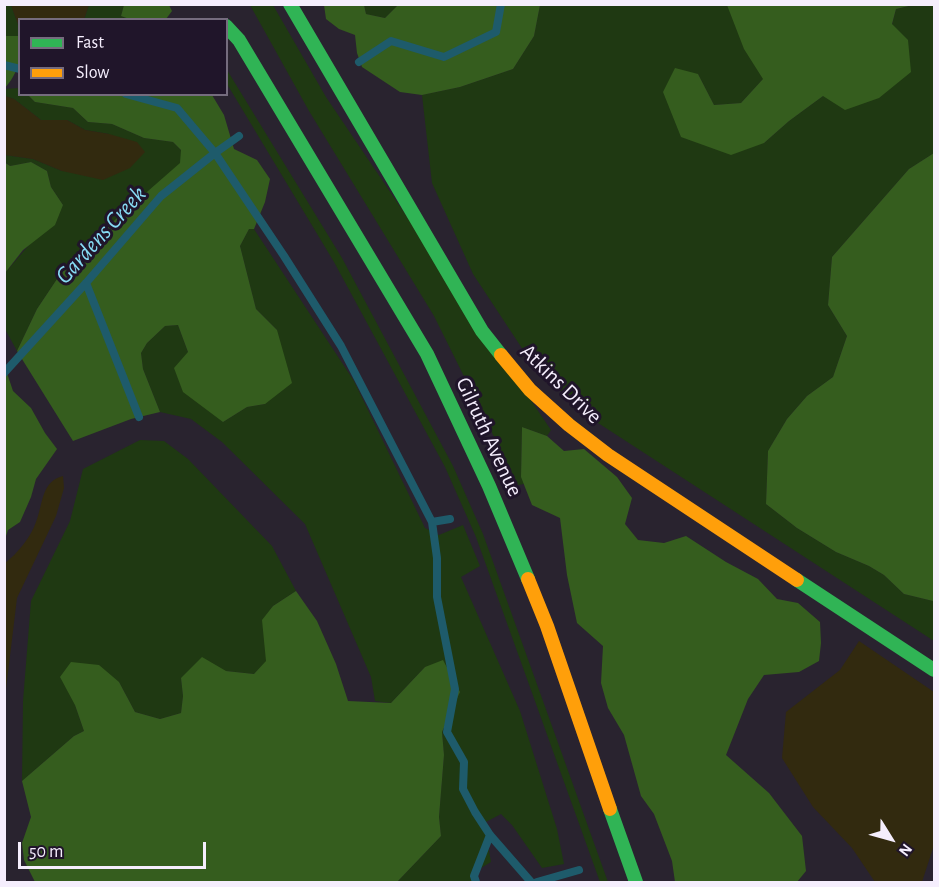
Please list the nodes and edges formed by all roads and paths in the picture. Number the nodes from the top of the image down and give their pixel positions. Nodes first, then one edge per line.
1 (290, 4) edge
2 (228, 23) edge
3 (934, 670) edge
4 (636, 882) edge

1 - 3 street, Atkins Drive
2 - 4 street, Gilruth Avenue

